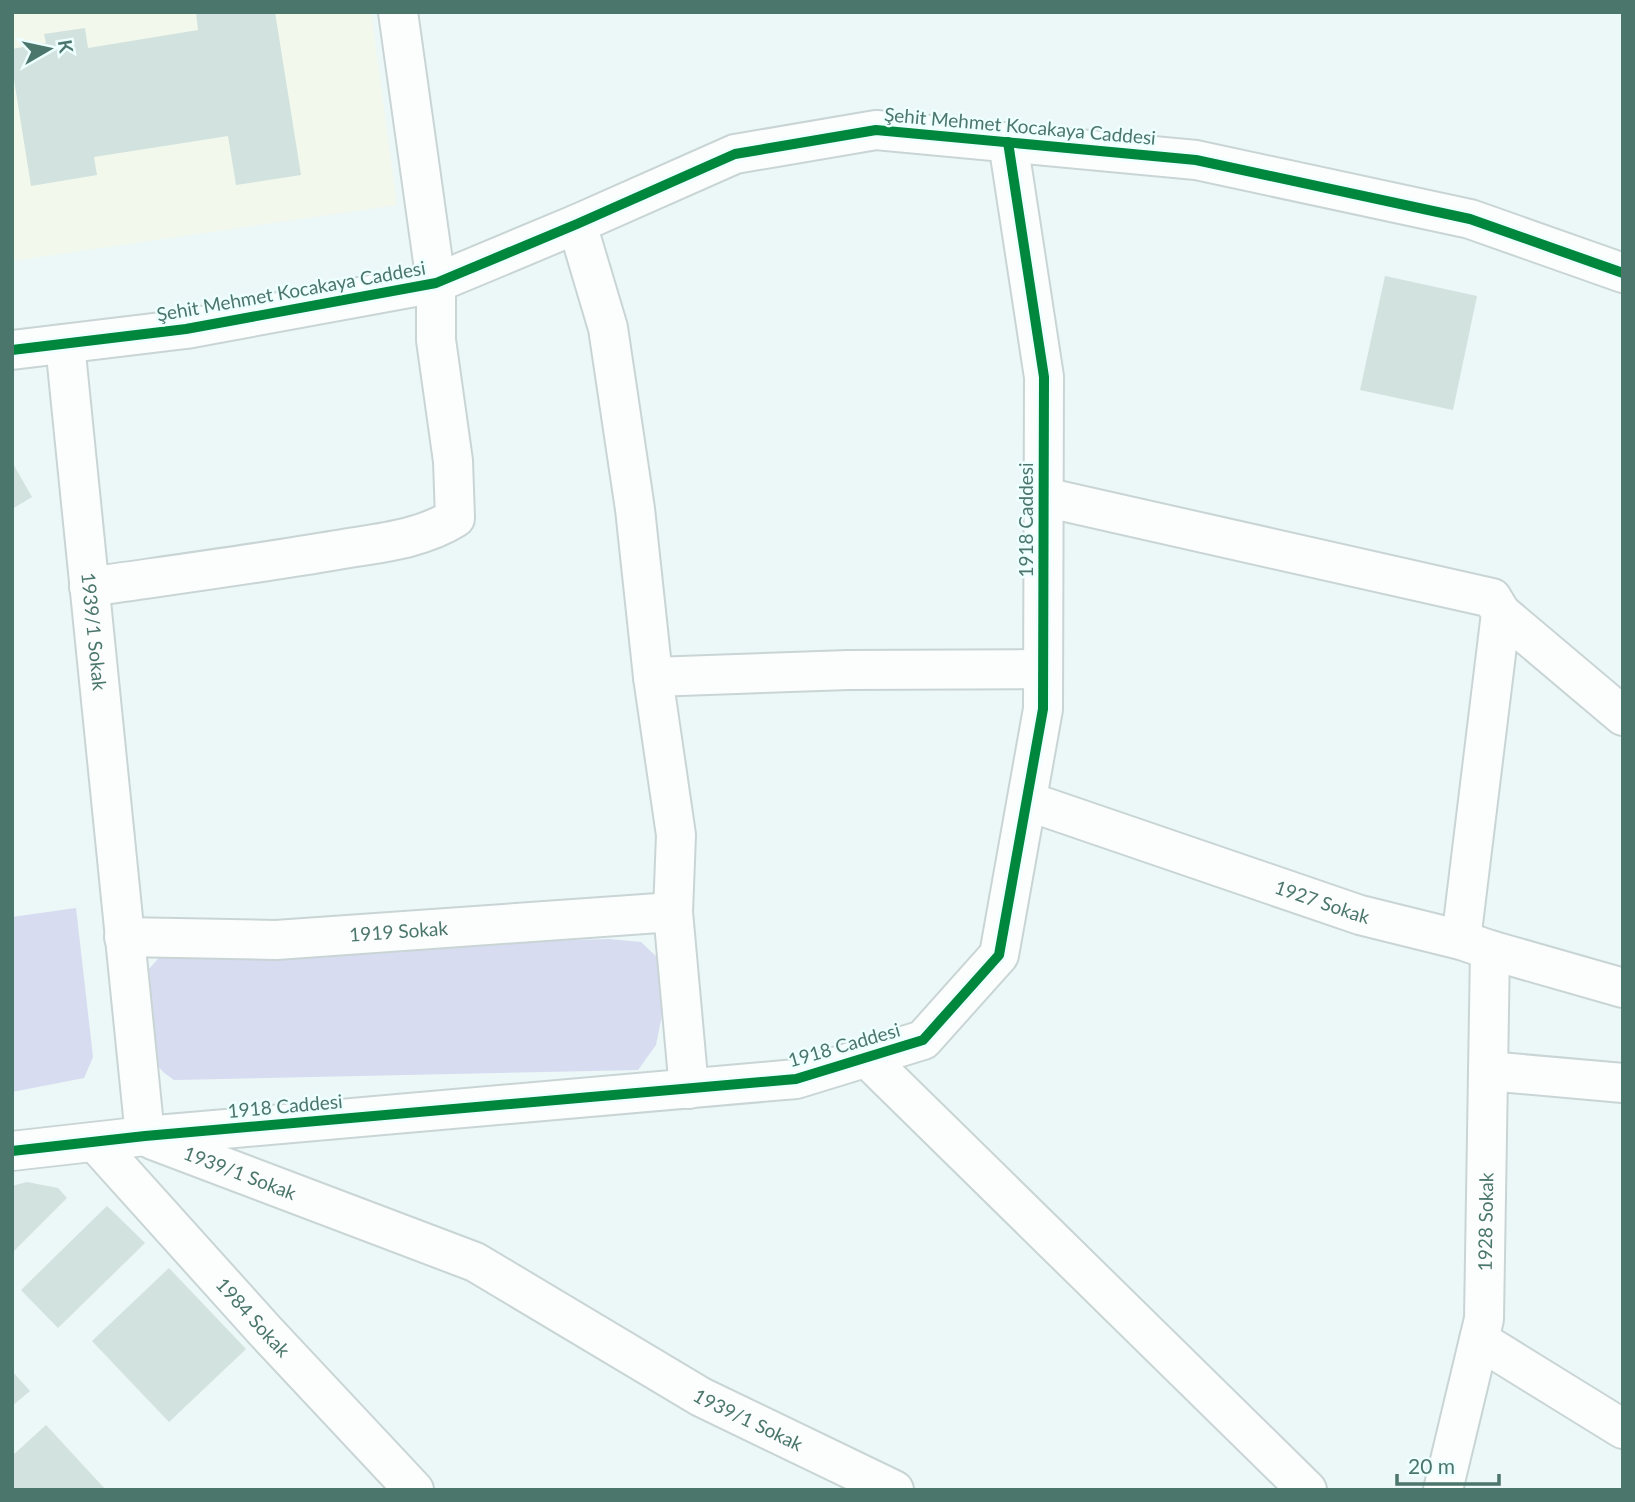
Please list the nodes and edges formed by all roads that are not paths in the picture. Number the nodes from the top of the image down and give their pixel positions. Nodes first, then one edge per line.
1 (398, 12) edge
2 (1008, 142) junction
3 (577, 224) junction
4 (1623, 273) edge
5 (436, 283) junction
6 (65, 344) junction
7 (12, 350) edge
8 (1044, 496) junction
9 (89, 587) junction
10 (1501, 613) junction
11 (1043, 669) junction
12 (653, 677) junction
13 (1623, 716) edge
14 (1027, 801) junction
15 (673, 912) junction
16 (124, 937) junction
17 (1475, 945) junction
18 (1623, 988) edge
19 (866, 1058) junction
20 (1488, 1070) junction
21 (1623, 1083) edge
22 (689, 1089) junction
23 (145, 1136) junction
24 (95, 1142) junction
25 (12, 1152) edge
26 (1479, 1340) junction
27 (1623, 1429) edge
28 (414, 1490) edge
29 (894, 1490) edge
30 (1307, 1490) edge
31 (1443, 1490) edge

1 - 5 street
2 - 3 street, Şehit Mehmet Kocakaya Caddesi
2 - 4 street, Şehit Mehmet Kocakaya Caddesi
2 - 8 street, 1918 Caddesi
3 - 5 street, Şehit Mehmet Kocakaya Caddesi
3 - 12 street
5 - 6 street, Şehit Mehmet Kocakaya Caddesi
5 - 9 street
6 - 7 street, Şehit Mehmet Kocakaya Caddesi
6 - 9 street, 1939/1 Sokak
8 - 10 street
8 - 11 street, 1918 Caddesi
9 - 16 street, 1939/1 Sokak
10 - 13 street
10 - 17 street, 1928 Sokak
11 - 12 street
11 - 14 street, 1918 Caddesi
12 - 15 street
14 - 17 street, 1927 Sokak
14 - 19 street, 1918 Caddesi
15 - 16 street, 1919 Sokak
15 - 22 street
16 - 23 street, 1939/1 Sokak
17 - 18 street, 1927 Sokak
17 - 20 street, 1928 Sokak
19 - 22 street, 1918 Caddesi
19 - 30 street
20 - 21 street
20 - 26 street, 1928 Sokak
22 - 23 street, 1918 Caddesi
23 - 24 street, 1918 Caddesi
23 - 29 street, 1939/1 Sokak
24 - 25 street, 1918 Caddesi
24 - 28 street, 1984 Sokak
26 - 27 street
26 - 31 street, 1928 Sokak

